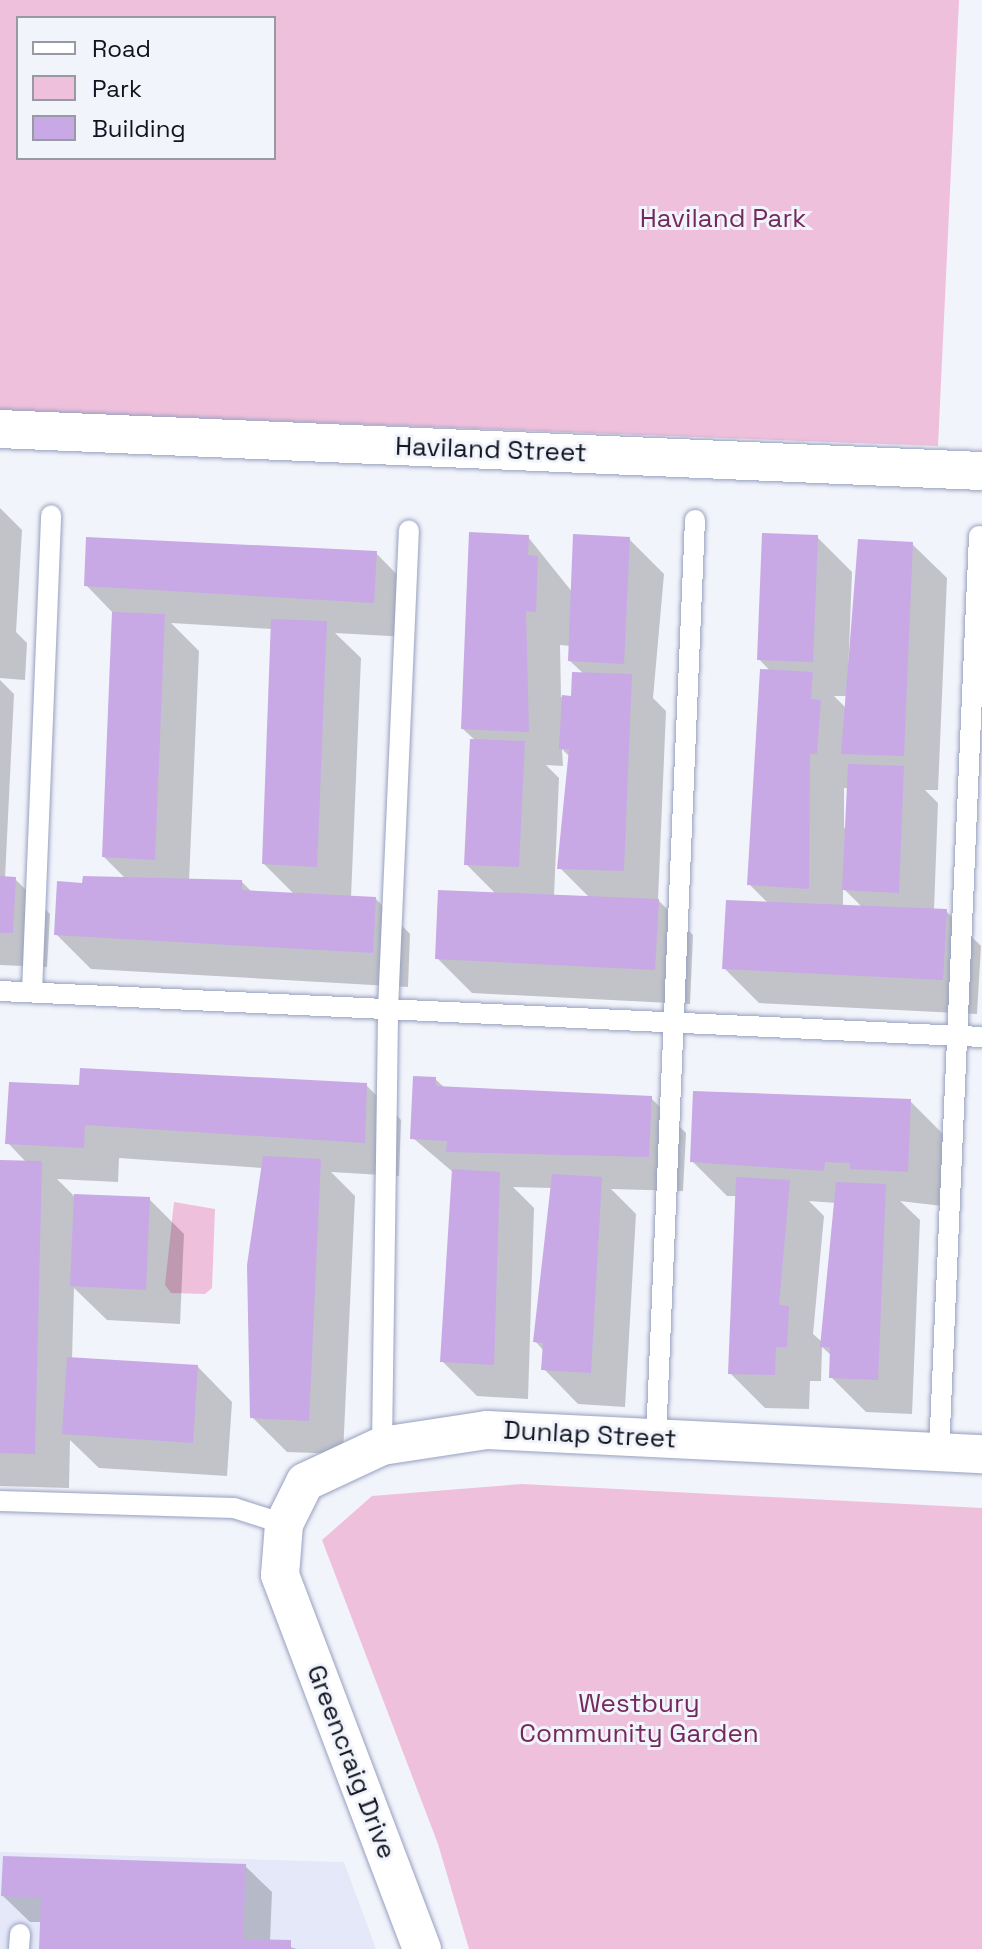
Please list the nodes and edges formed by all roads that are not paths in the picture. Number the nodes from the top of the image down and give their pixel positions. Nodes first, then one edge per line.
1 (0, 429) edge
2 (982, 471) edge
3 (51, 515) dead end
4 (695, 520) dead end
5 (409, 530) dead end
6 (979, 536) dead end
7 (0, 991) edge
8 (32, 992) junction
9 (388, 1009) junction
10 (674, 1022) junction
11 (957, 1036) junction
12 (982, 1037) edge
13 (656, 1439) junction
14 (382, 1446) junction
15 (939, 1452) junction
16 (982, 1454) edge
17 (0, 1501) edge
18 (284, 1524) junction
19 (280, 1575) joint
20 (422, 1949) edge

1 - 2 street, Haviland Street
3 - 8 lane
4 - 10 lane
5 - 9 lane
6 - 11 lane
7 - 8 lane
8 - 9 lane
9 - 10 lane
9 - 14 lane
10 - 11 lane
10 - 13 lane
11 - 12 lane
11 - 15 lane
13 - 14 street, Dunlap Street
13 - 15 street, Dunlap Street
14 - 18 street, Dunlap Street
15 - 16 street, Dunlap Street
17 - 18 lane
18 - 19 street, Dunlap Street
19 - 20 street, Greencraig Drive

